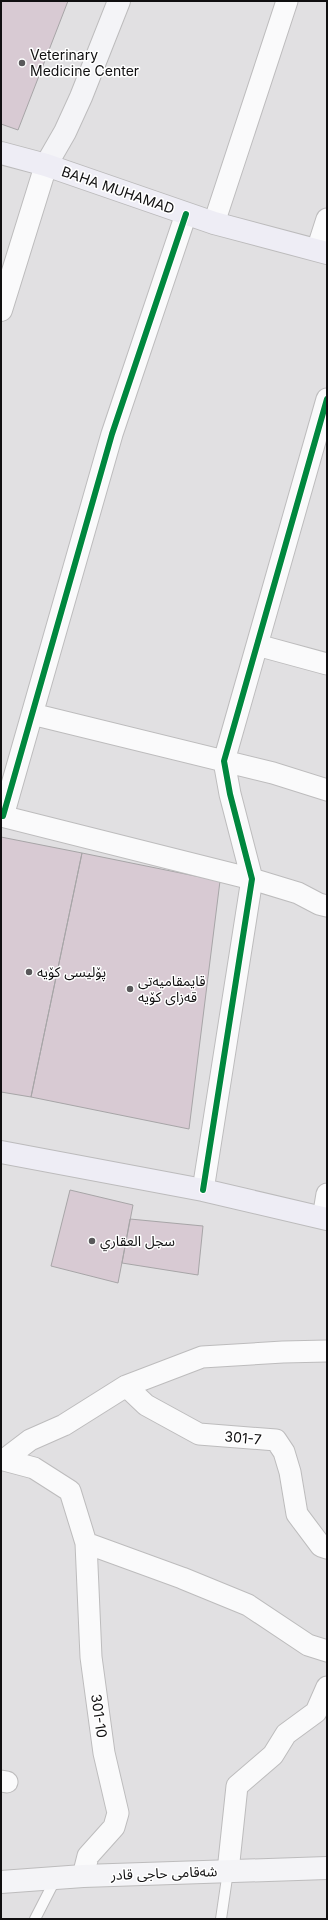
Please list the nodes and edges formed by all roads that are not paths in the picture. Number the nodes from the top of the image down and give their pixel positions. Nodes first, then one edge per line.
1 (119, 1) edge
2 (287, 1) edge
3 (1, 153) edge
4 (46, 165) junction
5 (186, 214) junction
6 (327, 219) edge
7 (214, 223) junction
8 (322, 252) edge
9 (1, 310) edge
10 (327, 399) edge
11 (257, 645) junction
12 (327, 664) edge
13 (32, 714) junction
14 (224, 761) junction
15 (327, 790) edge
16 (2, 816) edge
17 (252, 879) junction
18 (327, 906) edge
19 (1, 1152) edge
20 (203, 1190) junction
21 (327, 1194) edge
22 (325, 1219) edge
23 (327, 1351) edge
24 (126, 1386) junction
25 (3, 1460) edge
26 (86, 1543) junction
27 (327, 1548) edge
28 (327, 1651) edge
29 (327, 1687) edge
30 (327, 1868) edge
31 (228, 1871) junction
32 (82, 1876) junction
33 (56, 1878) junction
34 (1, 1882) edge
35 (34, 1919) edge
36 (221, 1919) edge

1 - 4 main road
2 - 7 street
3 - 4 main road, BAHA MUHAMAD
4 - 5 main road, BAHA MUHAMAD
4 - 9 street
5 - 7 main road, BAHA MUHAMAD
5 - 13 street
6 - 8 street
7 - 8 main road, BAHA MUHAMAD
10 - 11 street
11 - 12 street
11 - 14 street
13 - 14 street
13 - 16 street
14 - 15 street
14 - 17 street
16 - 17 street
17 - 18 street
17 - 20 street
19 - 20 main road
20 - 22 main road
21 - 22 street
23 - 24 street
24 - 25 street
24 - 27 street, 301-7
25 - 26 street, 301-10
26 - 28 street
26 - 32 street, 301-10
29 - 31 street
30 - 31 main road, شەقامی حاجی قادر
31 - 32 main road, شەقامی حاجی قادر
31 - 36 lane
32 - 33 main road, شەقامی حاجی قادر
33 - 34 main road, شەقامی حاجی قادر
33 - 35 lane

